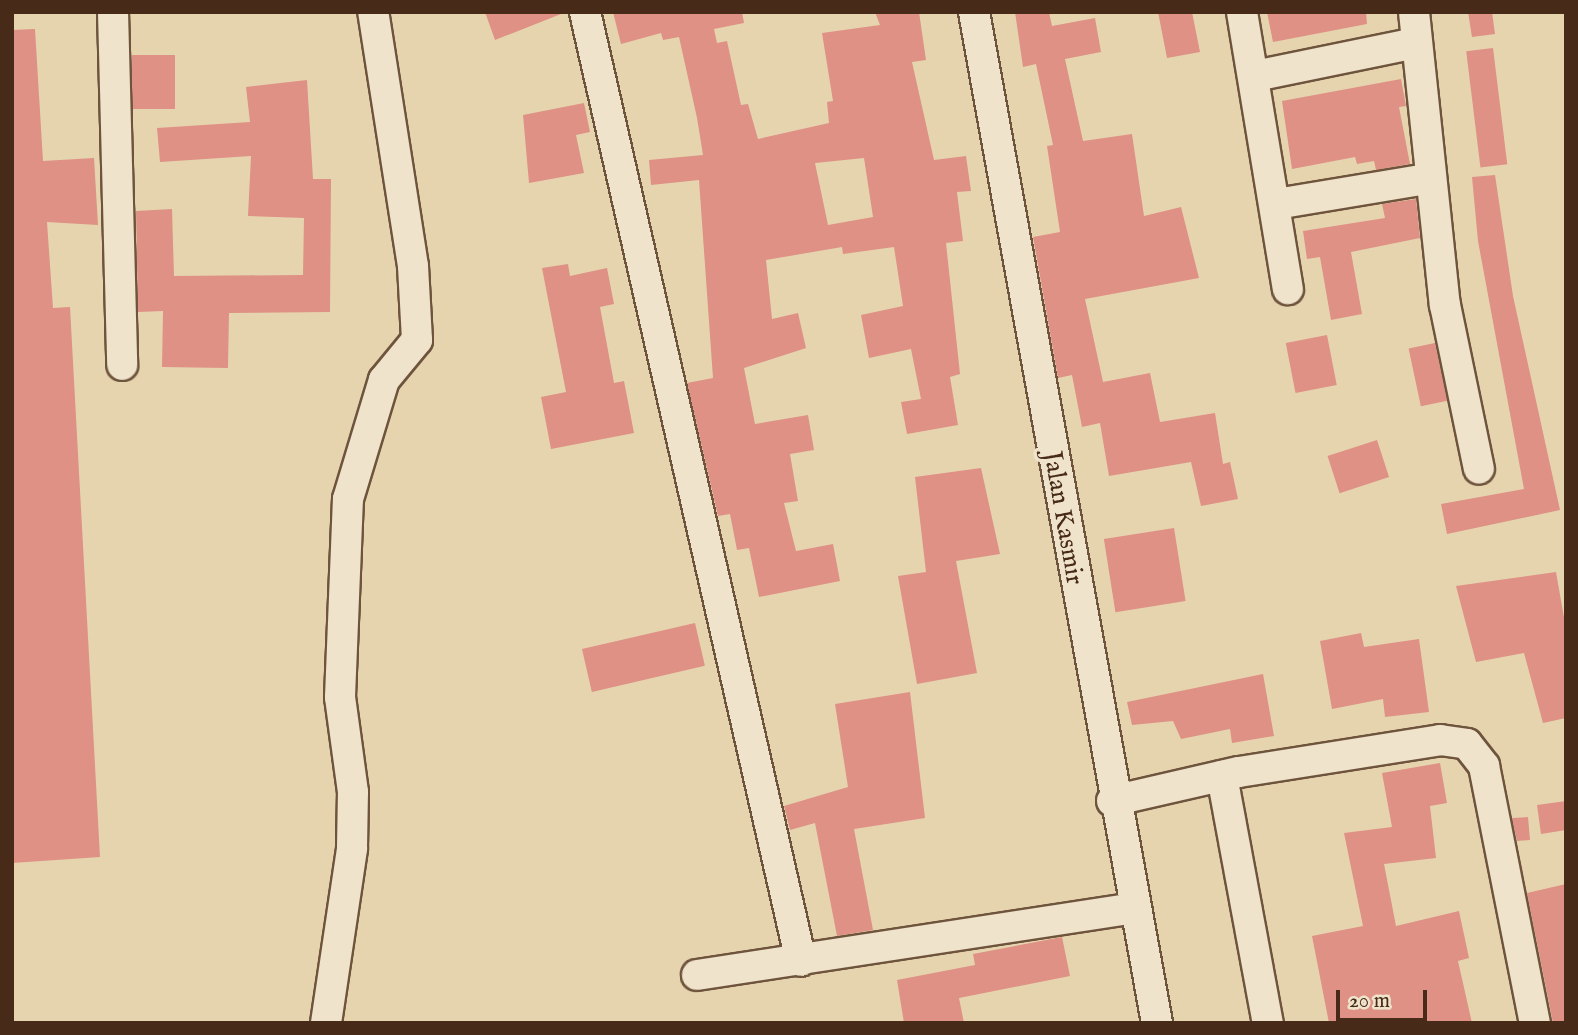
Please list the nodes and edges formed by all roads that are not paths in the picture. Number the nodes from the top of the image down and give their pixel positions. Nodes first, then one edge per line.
1 (113, 12) edge
2 (373, 12) edge
3 (585, 12) edge
4 (974, 12) edge
5 (1242, 12) edge
6 (1414, 12) edge
7 (1416, 43) junction
8 (1255, 76) junction
9 (1427, 179) junction
10 (1276, 204) junction
11 (1288, 289) dead end
12 (122, 365) dead end
13 (1479, 468) dead end
14 (1222, 776) junction
15 (1112, 801) junction
16 (1133, 908) junction
17 (801, 961) junction
18 (697, 975) dead end
19 (326, 1023) edge
20 (1157, 1023) edge
21 (1268, 1023) edge
22 (1535, 1023) edge

1 - 12 street
2 - 19 street
3 - 17 street
4 - 15 street, Jalan Kasmir
5 - 8 street
6 - 7 street
7 - 8 street
7 - 9 street
8 - 10 street
9 - 10 street
9 - 13 street
10 - 11 street
14 - 15 street
14 - 21 street
14 - 22 street
15 - 16 street, Jalan Kasmir
16 - 17 street
16 - 20 street, Jalan Kasmir
17 - 18 street

